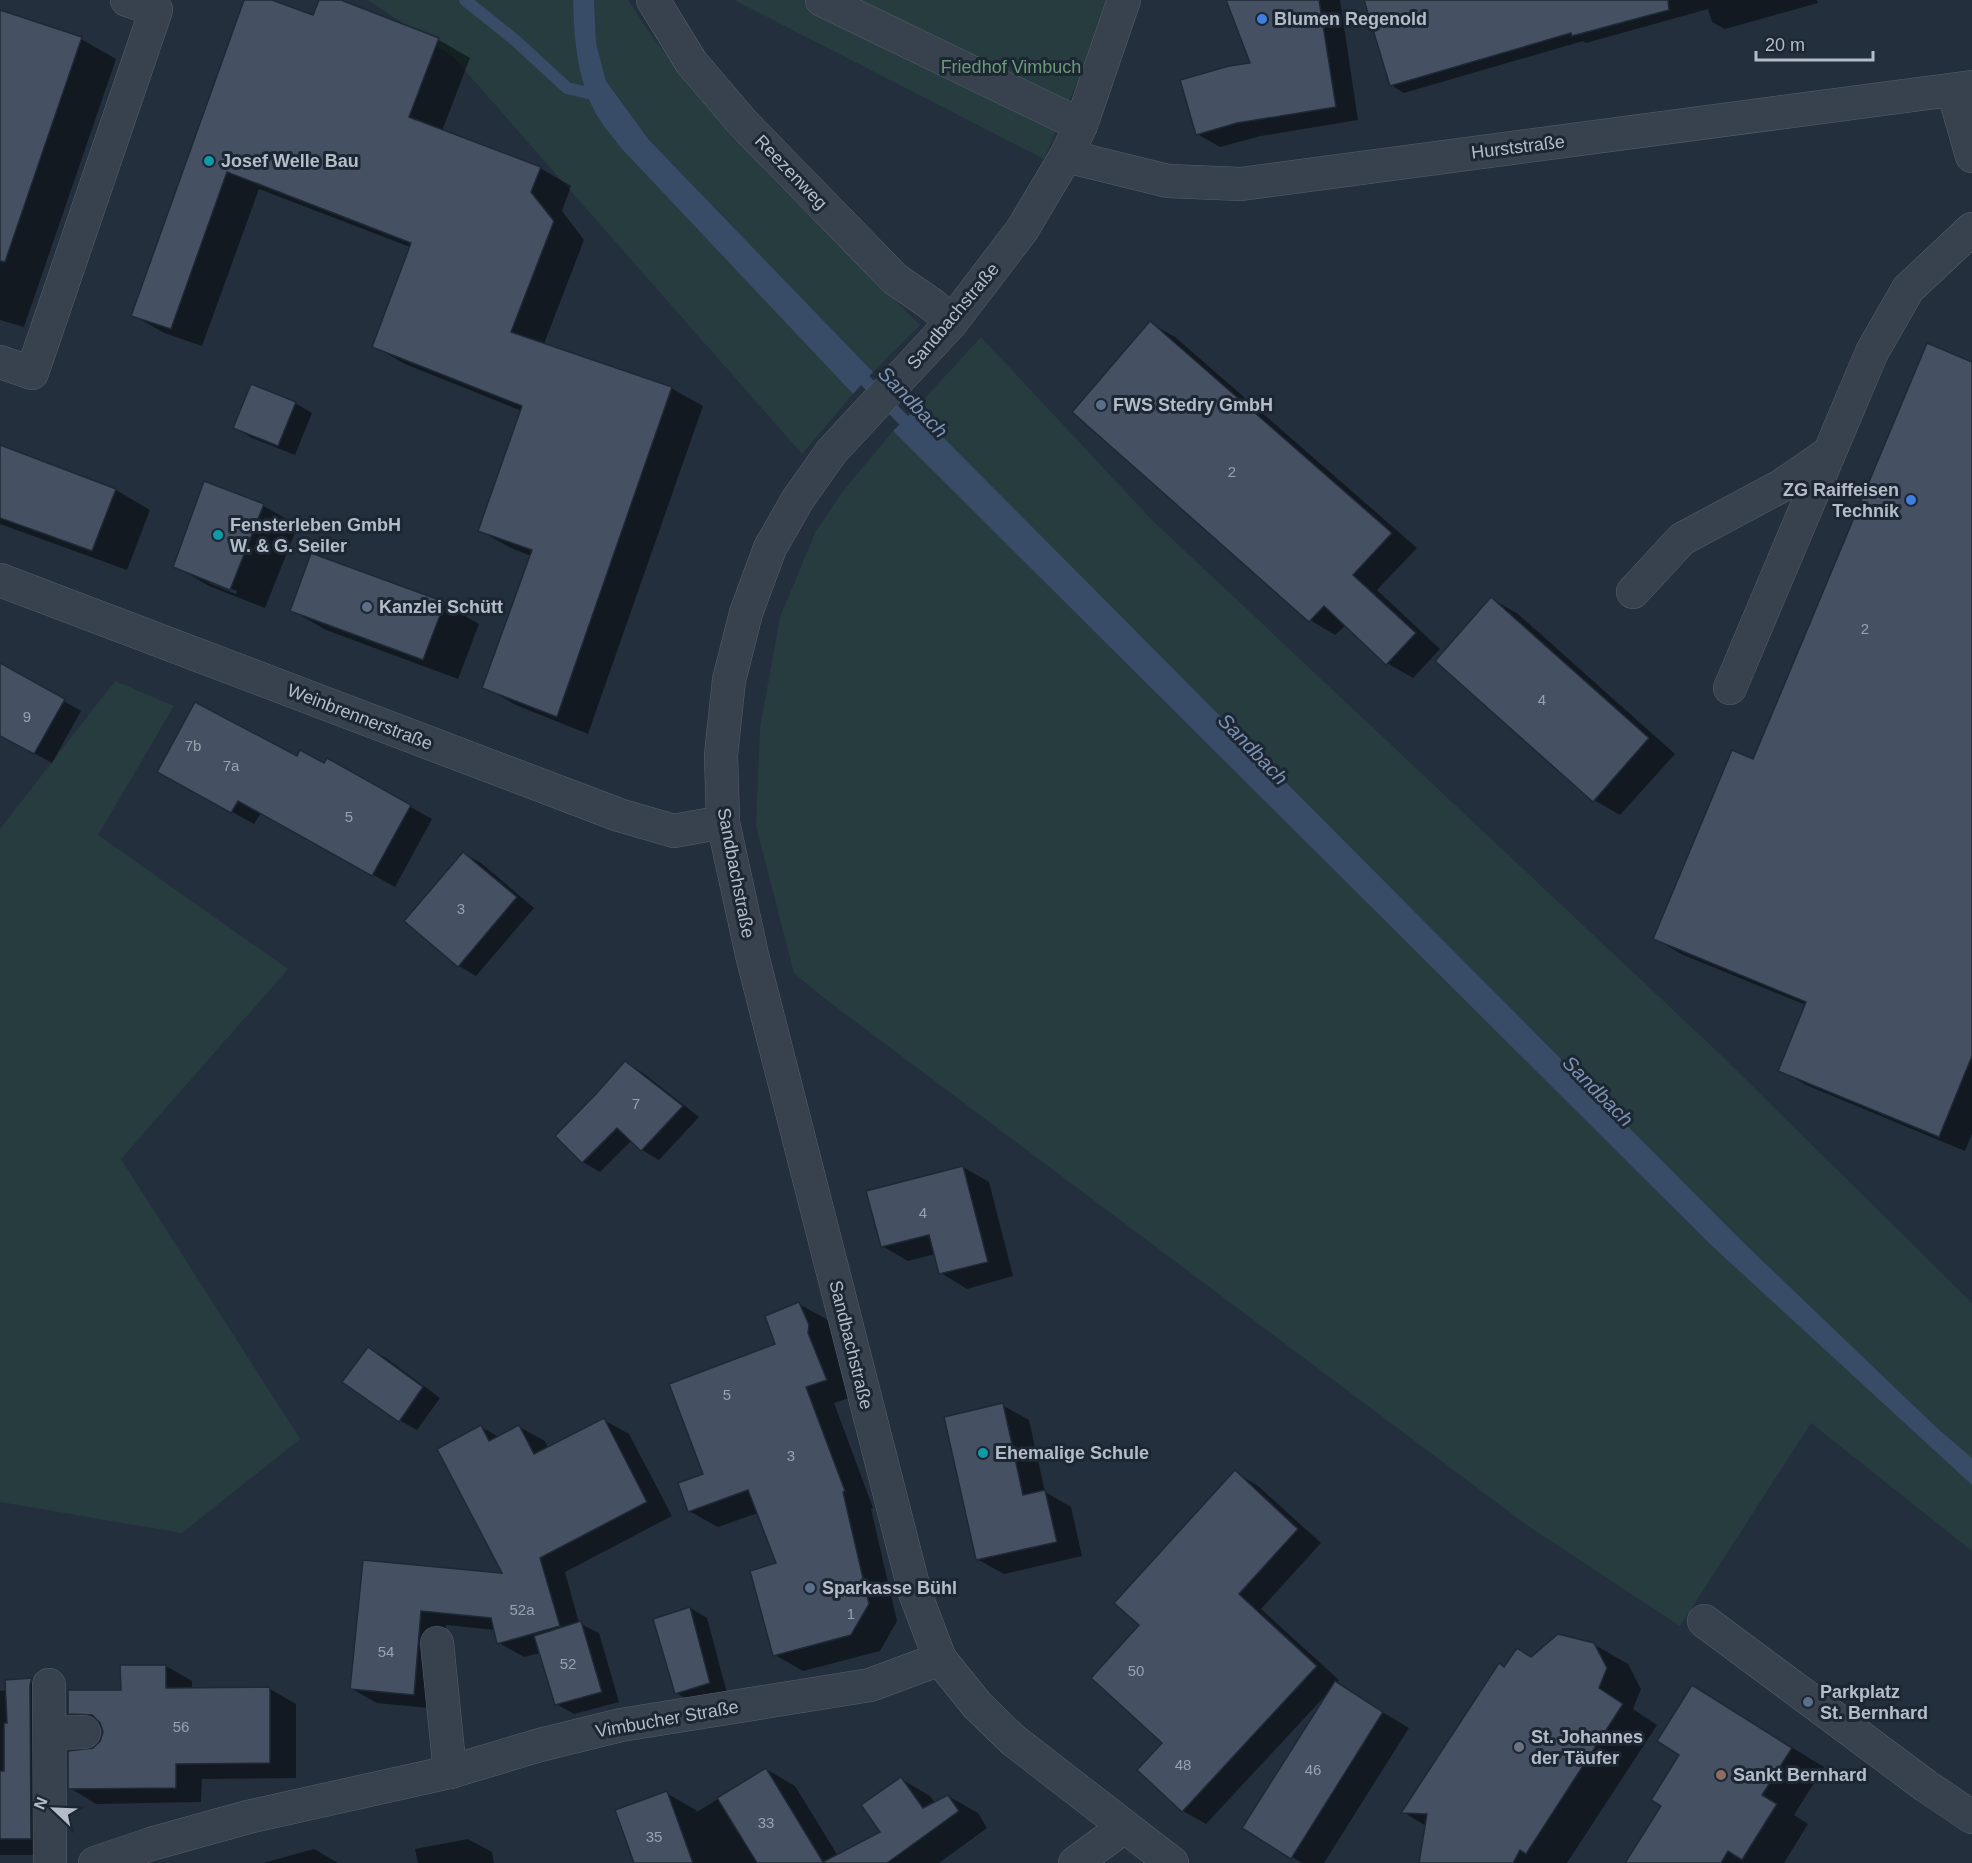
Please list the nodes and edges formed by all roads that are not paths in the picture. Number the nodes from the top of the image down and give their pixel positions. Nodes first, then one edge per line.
1 (127, 0) edge
2 (653, 0) edge
3 (822, 0) edge
4 (1124, 0) edge
5 (1962, 88) edge
6 (1081, 126) junction
7 (1066, 156) junction
8 (1972, 156) edge
9 (1972, 229) edge
10 (951, 323) junction
11 (0, 362) edge
12 (1829, 453) junction
13 (0, 580) edge
14 (1632, 592) dead end
15 (1730, 688) dead end
16 (723, 822) junction
17 (1704, 1621) dead end
18 (437, 1643) dead end
19 (940, 1659) junction
20 (49, 1685) dead end
21 (84, 1732) dead end
22 (50, 1733) junction
23 (450, 1772) junction
24 (1972, 1817) edge
25 (1124, 1827) junction
26 (50, 1863) edge
27 (95, 1863) edge
28 (1075, 1863) edge
29 (1172, 1863) edge

1 - 11 street
2 - 10 street, Reezenweg
3 - 6 street
4 - 6 street, Sandbachstraße
5 - 7 street, Hurststraße
5 - 8 street
6 - 7 street, Sandbachstraße
7 - 10 street, Sandbachstraße
9 - 12 street
10 - 16 street, Sandbachstraße
12 - 14 street
12 - 15 street
13 - 16 street, Weinbrennerstraße
16 - 19 street, Sandbachstraße
17 - 24 street
18 - 23 street
19 - 23 street, Vimbucher Straße
19 - 25 street
20 - 22 street
21 - 22 street
22 - 26 street
23 - 27 street, Vimbucher Straße
25 - 28 street
25 - 29 street

